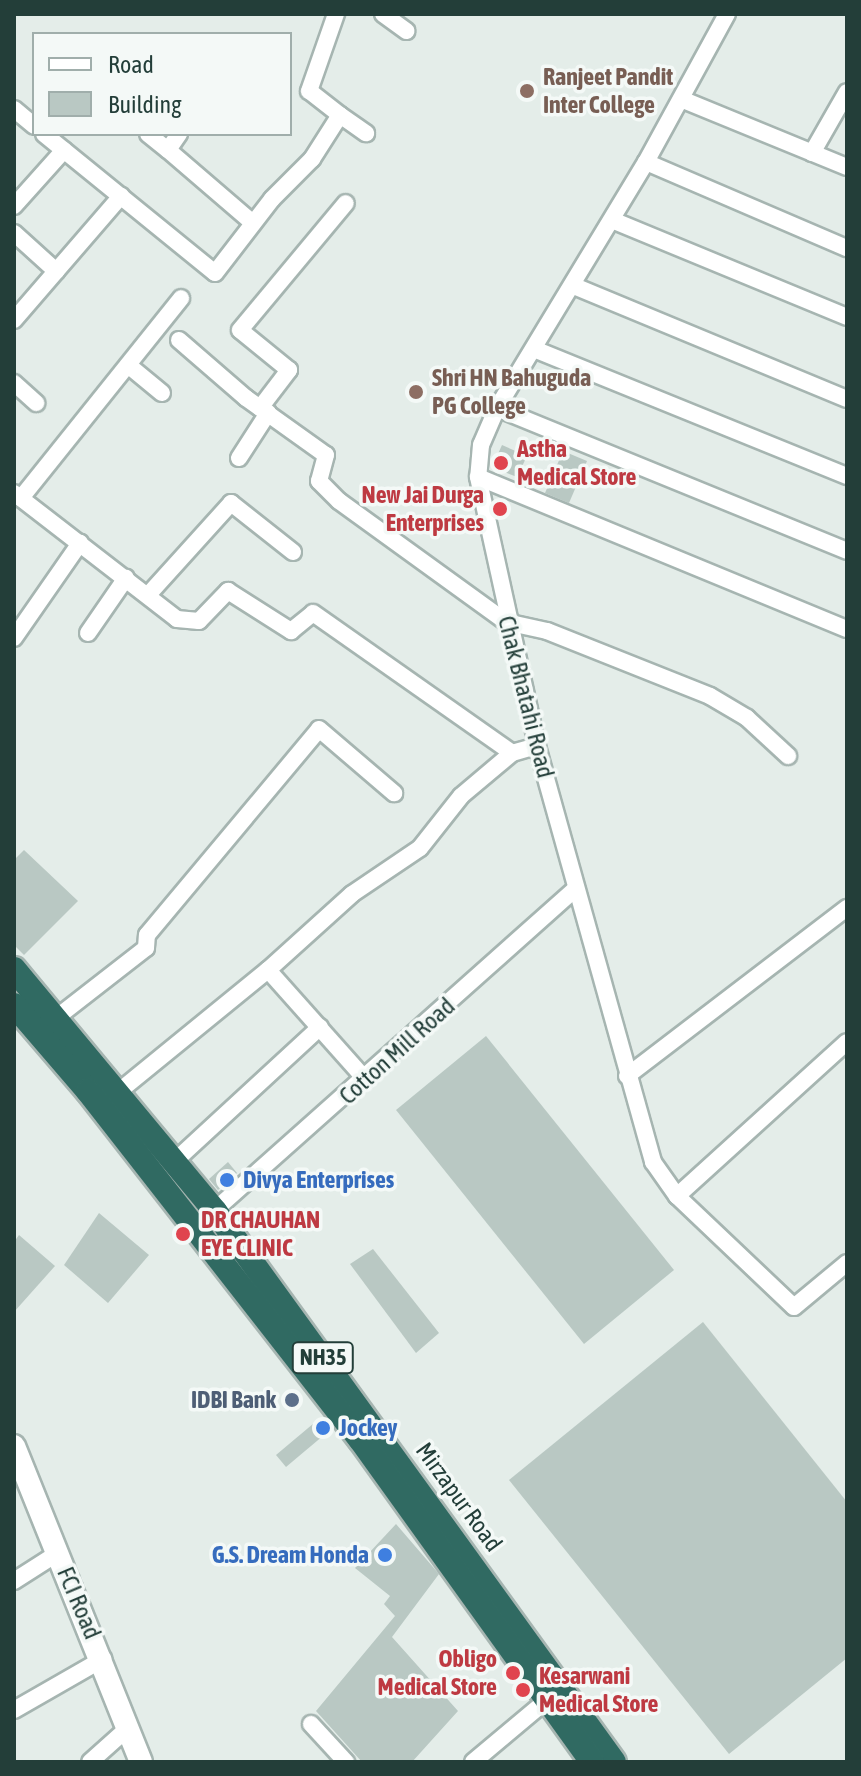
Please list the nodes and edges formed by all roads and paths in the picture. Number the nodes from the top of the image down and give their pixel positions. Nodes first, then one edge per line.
1 (336, 14) edge
2 (383, 14) edge
3 (727, 14) edge
4 (406, 31) dead end
5 (847, 92) edge
6 (681, 99) junction
7 (14, 109) edge
8 (340, 115) junction
9 (32, 124) edge
10 (366, 133) dead end
11 (46, 136) edge
12 (150, 136) edge
13 (178, 136) edge
14 (64, 150) junction
15 (168, 150) junction
16 (812, 153) junction
17 (646, 162) junction
18 (847, 167) edge
19 (121, 196) junction
20 (346, 203) dead end
21 (14, 206) edge
22 (612, 220) junction
23 (253, 223) junction
24 (14, 233) edge
25 (847, 248) edge
26 (56, 271) junction
27 (574, 286) junction
28 (181, 298) dead end
29 (847, 317) edge
30 (14, 320) edge
31 (179, 340) dead end
32 (534, 349) junction
33 (128, 365) junction
34 (14, 383) edge
35 (162, 393) dead end
36 (847, 399) edge
37 (36, 403) dead end
38 (497, 408) junction
39 (264, 410) junction
40 (239, 458) dead end
41 (847, 476) edge
42 (478, 477) junction
43 (18, 496) edge
44 (80, 543) junction
45 (847, 551) edge
46 (293, 552) dead end
47 (126, 578) junction
48 (148, 595) junction
49 (506, 622) junction
50 (847, 629) edge
51 (88, 633) dead end
52 (14, 638) edge
53 (537, 746) junction
54 (512, 753) junction
55 (788, 756) dead end
56 (394, 793) dead end
57 (576, 888) junction
58 (847, 908) edge
59 (14, 969) edge
60 (268, 970) junction
61 (14, 1005) edge
62 (56, 1018) junction
63 (320, 1027) junction
64 (847, 1042) edge
65 (627, 1076) junction
66 (365, 1079) junction
67 (117, 1093) junction
68 (176, 1160) junction
69 (677, 1196) junction
70 (215, 1211) junction
71 (194, 1227) junction
72 (847, 1263) edge
73 (14, 1446) edge
74 (22, 1487) edge
75 (58, 1553) junction
76 (14, 1581) edge
77 (103, 1659) junction
78 (548, 1699) junction
79 (14, 1710) edge
80 (311, 1724) dead end
81 (128, 1728) junction
82 (585, 1759) edge
83 (90, 1762) edge
84 (141, 1762) edge
85 (346, 1762) edge
86 (473, 1762) edge
87 (614, 1762) edge

1 - 8 street
2 - 4 street
3 - 6 street, Chak Bhatahi Road
5 - 16 street
6 - 16 street
6 - 17 street, Chak Bhatahi Road
7 - 9 street
8 - 10 street
8 - 23 street
11 - 14 street
12 - 15 street
13 - 15 street
14 - 19 street
14 - 21 street
15 - 23 street
16 - 18 street
17 - 22 street, Chak Bhatahi Road
17 - 25 street
19 - 23 street
19 - 26 street
20 - 39 street
22 - 27 street, Chak Bhatahi Road
22 - 29 street
24 - 26 street
26 - 30 street
27 - 32 street, Chak Bhatahi Road
27 - 36 street
28 - 33 street
31 - 39 street
32 - 38 street, Chak Bhatahi Road
32 - 41 street
33 - 35 street
33 - 43 street
34 - 37 street
38 - 42 street, Chak Bhatahi Road
38 - 45 street
39 - 40 street
39 - 49 street
42 - 49 street, Chak Bhatahi Road
42 - 50 street
43 - 44 street
44 - 47 street
44 - 52 street
46 - 48 street
47 - 48 street
47 - 51 street
48 - 54 street
49 - 53 street, Chak Bhatahi Road
49 - 55 street
53 - 54 street
53 - 57 street, Chak Bhatahi Road
54 - 60 street
56 - 62 street
57 - 65 street, Chak Bhatahi Road
57 - 66 street, Cotton Mill Road
58 - 65 street
59 - 62 highway, Mirzapur Road / NH35
60 - 63 street
60 - 67 street
61 - 71 highway, Mirzapur Road / NH35
62 - 67 highway, Mirzapur Road / NH35
63 - 66 street
63 - 68 street
64 - 69 street
65 - 69 street, Chak Bhatahi Road
66 - 70 street, Cotton Mill Road
67 - 68 highway, Mirzapur Road / NH35
68 - 70 highway, Mirzapur Road / NH35
69 - 72 street, Chak Bhatahi Road
70 - 71 street, Cotton Mill Road
70 - 87 highway, Mirzapur Road / NH35
71 - 78 highway, Mirzapur Road / NH35
73 - 74 main road, FCI Road
74 - 75 main road, FCI Road
75 - 76 street
75 - 77 main road, FCI Road
77 - 79 street
77 - 81 main road, FCI Road
78 - 82 highway, Mirzapur Road / NH35
78 - 86 street
80 - 85 street
81 - 83 street
81 - 84 main road, FCI Road

